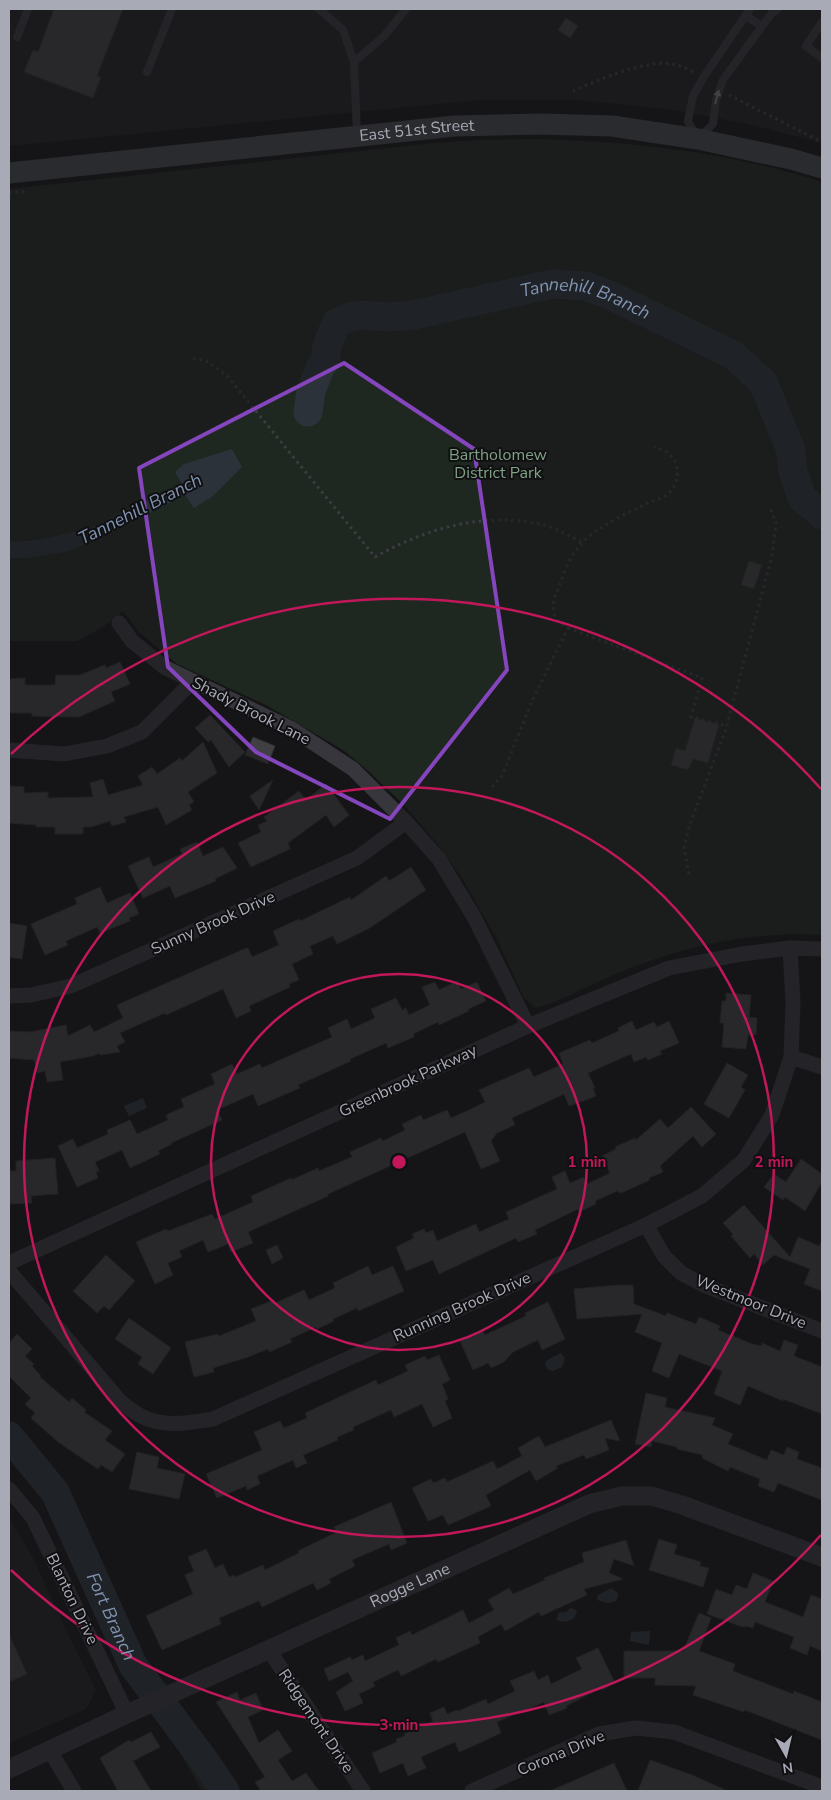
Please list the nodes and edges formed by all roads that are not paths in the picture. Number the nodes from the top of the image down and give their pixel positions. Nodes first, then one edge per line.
1 (28, 9) edge
2 (172, 9) edge
3 (319, 9) edge
4 (406, 9) edge
5 (750, 9) edge
6 (778, 9) edge
7 (746, 16) junction
8 (822, 22) edge
9 (762, 26) junction
10 (17, 37) dead end
11 (822, 58) edge
12 (354, 62) junction
13 (147, 72) dead end
14 (358, 136) junction
15 (698, 139) junction
16 (822, 168) edge
17 (9, 173) edge
18 (119, 624) dead end
19 (193, 681) junction
20 (9, 750) edge
21 (406, 822) junction
22 (790, 948) junction
23 (822, 949) edge
24 (9, 996) edge
25 (528, 1026) junction
26 (791, 1056) junction
27 (822, 1067) edge
28 (646, 1224) junction
29 (9, 1263) edge
30 (9, 1271) edge
31 (822, 1331) edge
32 (9, 1489) edge
33 (822, 1557) edge
34 (269, 1650) junction
35 (127, 1714) junction
36 (50, 1751) junction
37 (9, 1769) edge
38 (822, 1787) edge
39 (74, 1791) edge
40 (363, 1791) edge
41 (472, 1791) edge

1 - 10 lane
2 - 13 lane
3 - 12 lane
4 - 12 lane
5 - 7 lane
6 - 9 lane
7 - 9 lane
7 - 15 lane
8 - 11 lane
15 -> 9 lane
12 - 14 lane
14 - 15 main road, East 51st Street
14 - 17 main road, East 51st Street
15 - 16 main road, East 51st Street
18 - 19 street, Shady Brook Lane
19 - 20 street
19 - 21 street, Shady Brook Lane
21 - 24 street, Sunny Brook Drive
21 - 25 street, Shady Brook Lane
22 - 23 street, Greenbrook Parkway
22 - 25 street, Greenbrook Parkway
22 - 26 street, Running Brook Drive
25 - 29 street, Greenbrook Parkway
26 - 27 street
26 - 28 street, Running Brook Drive
28 - 30 street, Running Brook Drive
28 - 31 street, Westmoor Drive
32 - 35 street, Blanton Drive
33 - 34 street, Rogge Lane
34 - 35 street, Rogge Lane
34 - 40 street, Ridgemont Drive
35 - 36 street, Rogge Lane
36 - 37 street, Rogge Lane
36 - 39 street
38 - 41 street, Corona Drive

